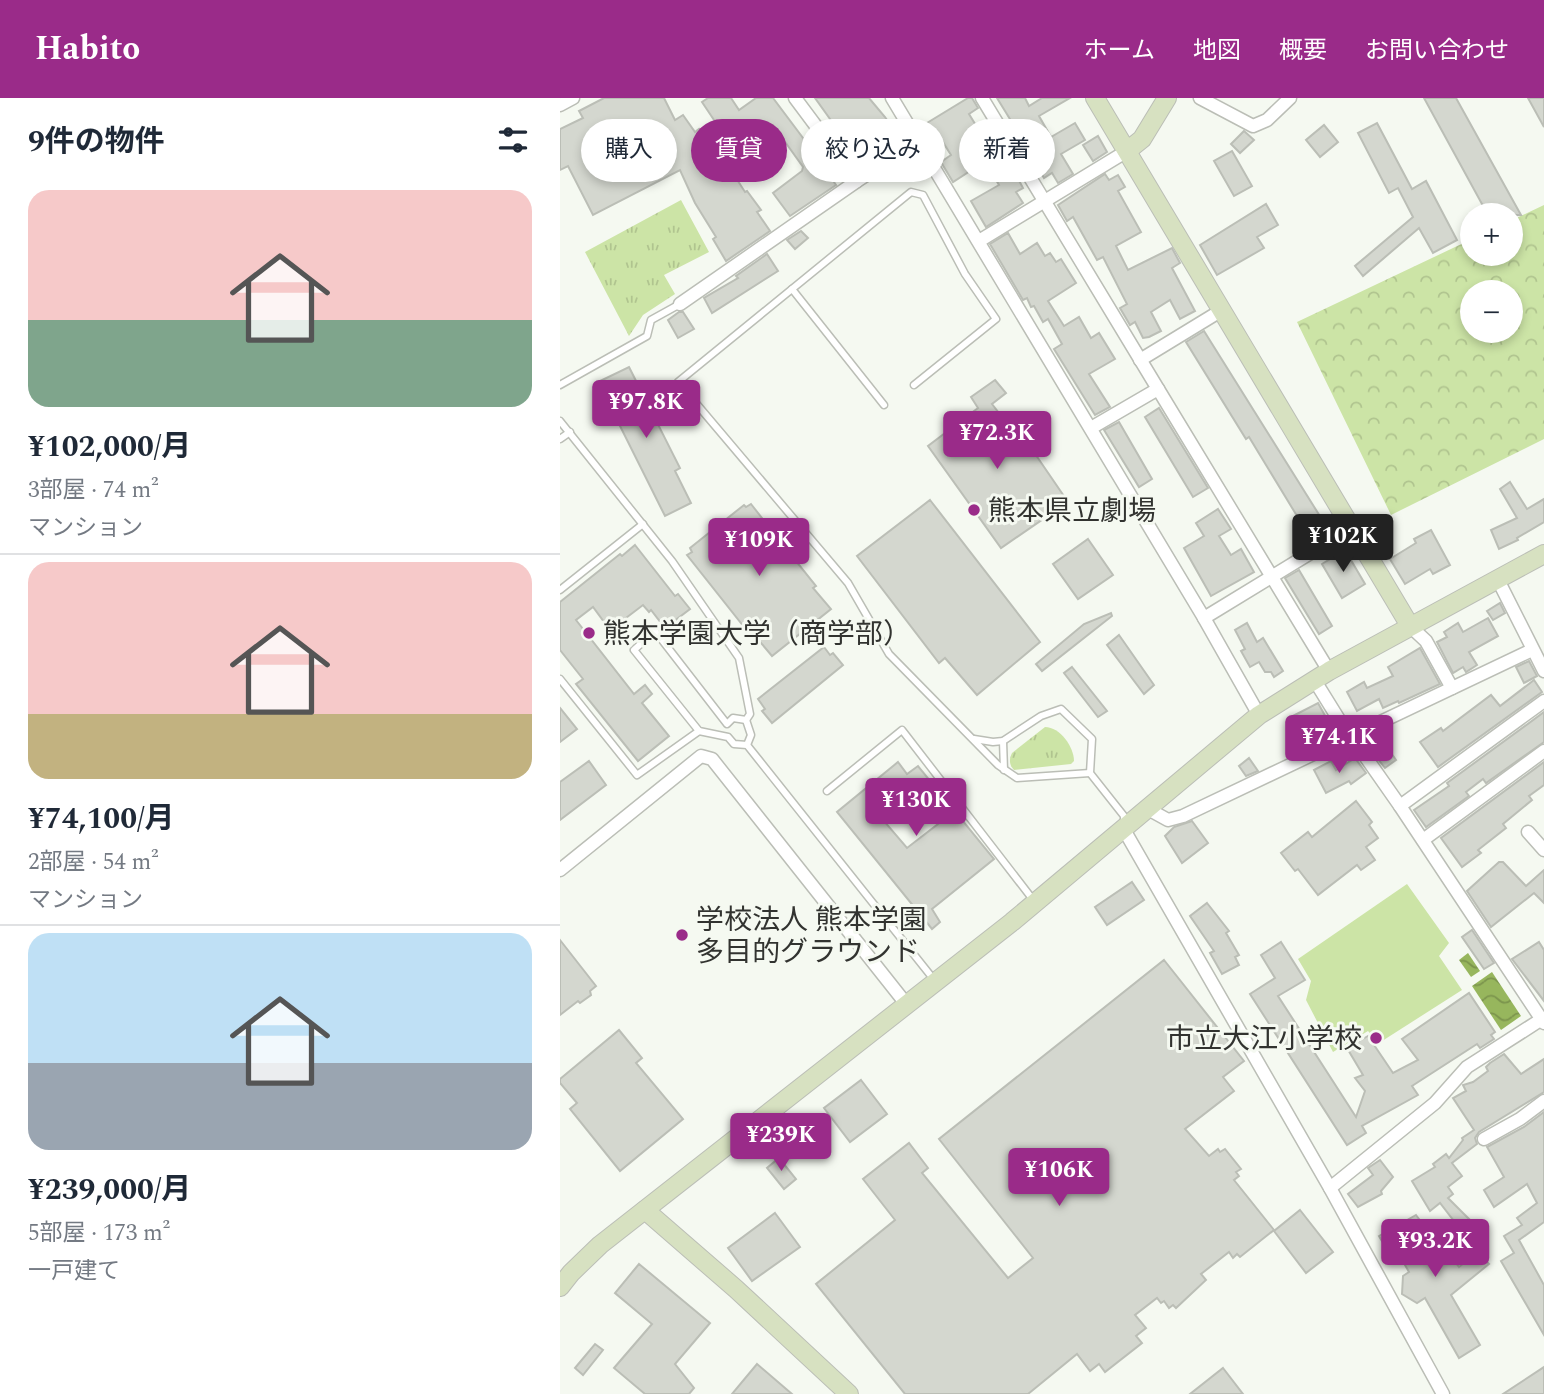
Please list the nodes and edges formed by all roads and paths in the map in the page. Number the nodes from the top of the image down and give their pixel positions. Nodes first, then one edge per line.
1 (573, 98) edge
2 (795, 98) edge
3 (892, 98) edge
4 (982, 98) edge
5 (1095, 98) edge
6 (1167, 98) edge
7 (1200, 98) edge
8 (1290, 98) edge
9 (560, 105) edge
10 (811, 119) edge
11 (905, 119) edge
12 (1127, 151) junction
13 (856, 182) edge
14 (944, 182) edge
15 (1044, 202) junction
16 (979, 241) junction
17 (792, 289) junction
18 (680, 304) joint
19 (1222, 310) junction
20 (1140, 360) junction
21 (560, 385) edge
22 (914, 385) dead end
23 (1158, 389) junction
24 (884, 405) dead end
25 (560, 421) edge
26 (1091, 428) junction
27 (570, 432) junction
28 (560, 439) edge
29 (643, 524) junction
30 (1353, 527) junction
31 (1544, 554) edge
32 (1272, 576) junction
33 (1497, 578) junction
34 (560, 590) edge
35 (1204, 618) junction
36 (1410, 626) junction
37 (1532, 650) junction
38 (1544, 671) edge
39 (1322, 676) junction
40 (560, 680) edge
41 (1452, 688) junction
42 (1544, 701) edge
43 (1259, 715) junction
44 (746, 720) junction
45 (727, 724) junction
46 (699, 731) junction
47 (1352, 735) junction
48 (728, 737) junction
49 (972, 738) junction
50 (1003, 741) junction
51 (747, 745) junction
52 (1544, 751) edge
53 (1004, 770) junction
54 (1090, 773) junction
55 (827, 790) dead end
56 (1400, 806) junction
57 (1148, 809) junction
58 (1123, 828) junction
59 (1528, 832) dead end
60 (1423, 840) junction
61 (1544, 850) edge
62 (560, 870) edge
63 (1035, 903) junction
64 (937, 982) junction
65 (907, 1005) junction
66 (1543, 1021) edge
67 (1544, 1101) edge
68 (1484, 1139) dead end
69 (1329, 1188) junction
70 (645, 1210) junction
71 (560, 1287) edge
72 (849, 1394) edge
73 (1443, 1394) edge

1 - 9 street
2 - 10 street
3 - 11 street
4 - 15 street
5 - 12 street
6 - 12 street
7 - 8 street
12 - 15 street
12 - 19 street
13 - 18 street
14 - 16 street
15 - 16 street
15 - 20 street
16 - 26 street
17 - 22 lane
17 - 24 lane
17 - 49 lane
18 - 21 lane
19 - 20 street
19 - 30 street
20 - 23 street
23 - 26 street
23 - 32 street
25 - 27 lane
26 - 35 street
27 - 28 lane
27 - 29 lane
29 - 34 lane
29 - 44 lane
30 - 32 street
30 - 36 street
31 - 33 street
32 - 35 street
32 - 39 street
33 - 36 street
33 - 37 street
35 - 43 street
36 - 39 street
36 - 41 street
37 - 38 street
37 - 41 street
39 - 43 street
39 - 47 street
40 - 46 lane
41 - 47 street
42 - 56 street
43 - 57 street
44 - 45 lane
44 - 51 lane
45 - 46 lane
45 - 48 lane
46 - 48 lane
47 - 56 street
47 - 57 street
48 - 51 lane
49 - 50 lane
49 - 53 lane
50 - 53 lane
50 - 54 lane
51 - 64 lane
52 - 60 street
53 - 54 lane
54 - 58 lane
55 - 63 lane
56 - 60 street
57 - 58 street
58 - 63 street
58 - 69 street
59 - 61 street
60 - 66 street
62 - 65 street
63 - 64 street
64 - 65 street
65 - 70 street
66 - 69 street
67 - 68 street
69 - 73 street
70 - 71 street
70 - 72 street

